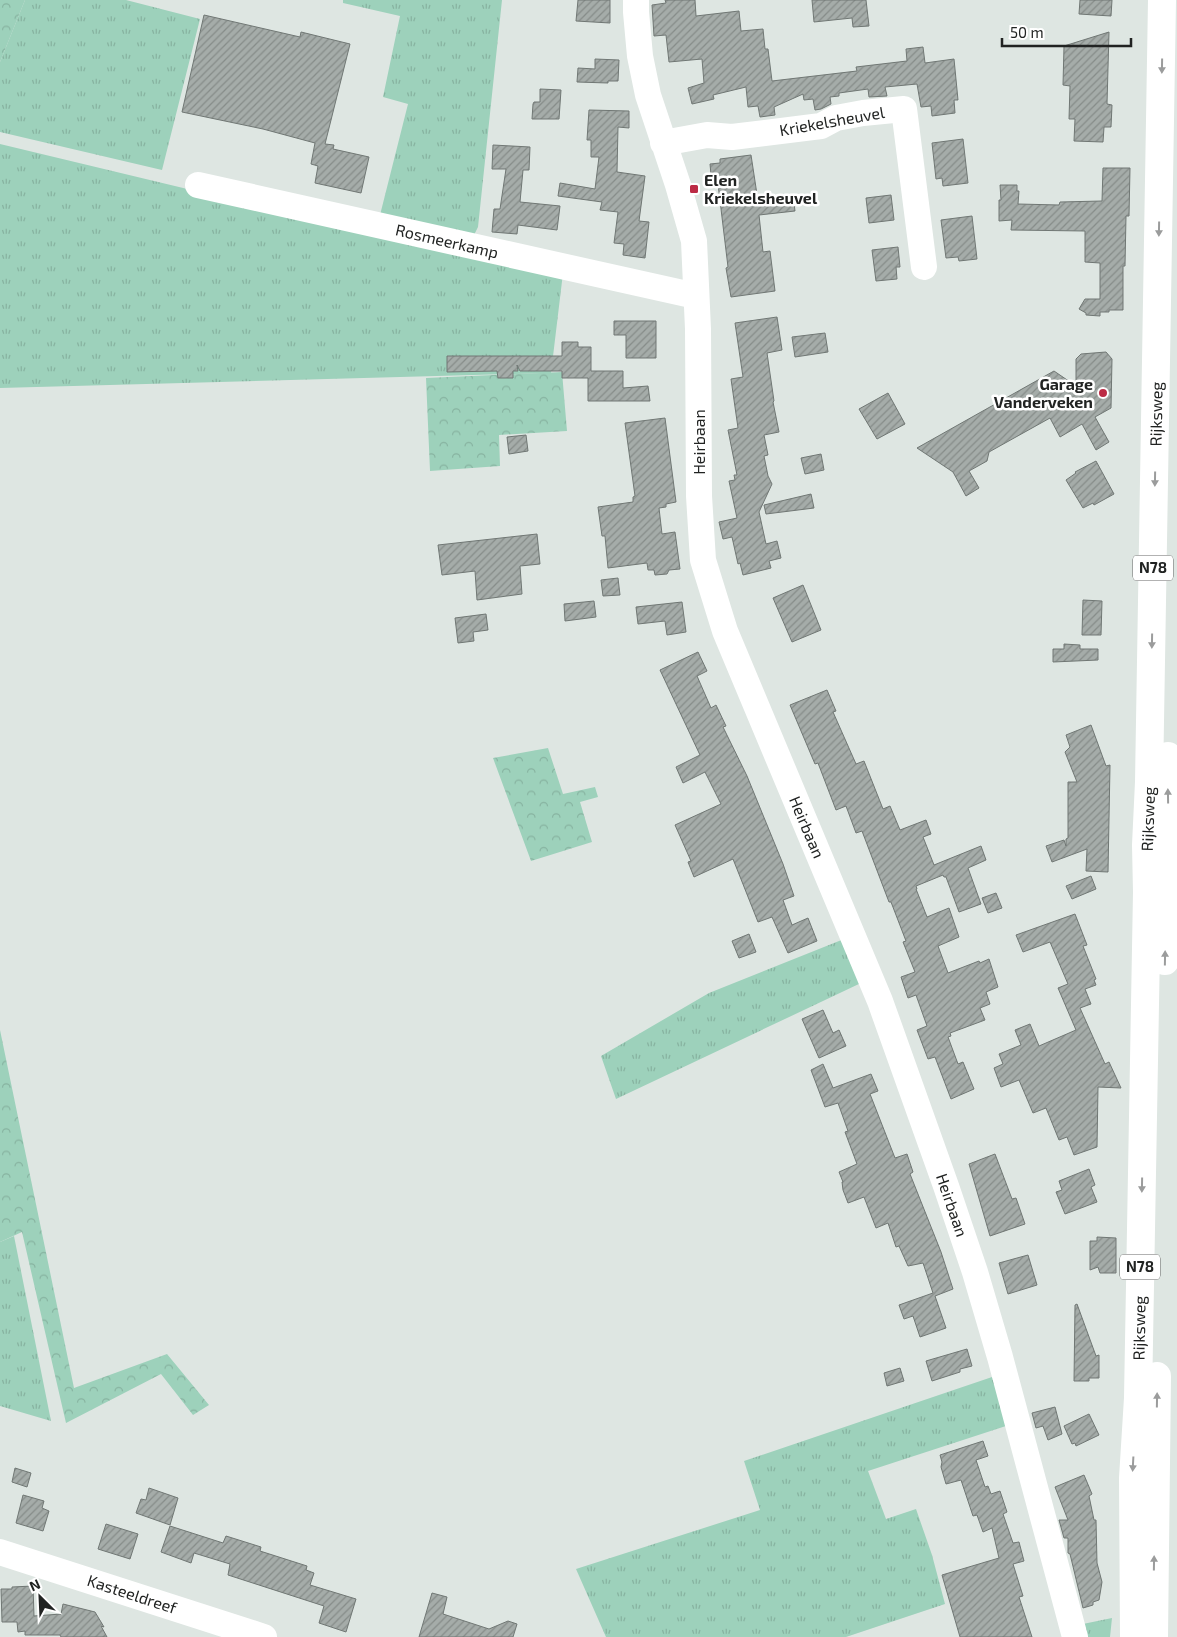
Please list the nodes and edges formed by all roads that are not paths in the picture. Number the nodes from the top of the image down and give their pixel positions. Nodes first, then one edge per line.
1 (636, 0) edge
2 (1162, 0) edge
3 (663, 143) junction
4 (198, 185) dead end
5 (924, 267) dead end
6 (696, 296) junction
7 (1177, 300) edge
8 (1173, 847) edge
9 (0, 1552) edge
10 (264, 1637) edge
11 (1075, 1637) edge
12 (1134, 1637) edge
13 (1154, 1637) edge

1 - 3 street, Heirbaan
2 -> 12 main road, Rijksweg / N78
3 - 5 street, Kriekelsheuvel
3 - 6 street, Heirbaan
4 - 6 street, Rosmeerkamp
6 - 11 street, Heirbaan
8 -> 7 main road, Rijksweg / N78
13 -> 8 main road, Rijksweg / N78
9 - 10 street, Kasteeldreef

